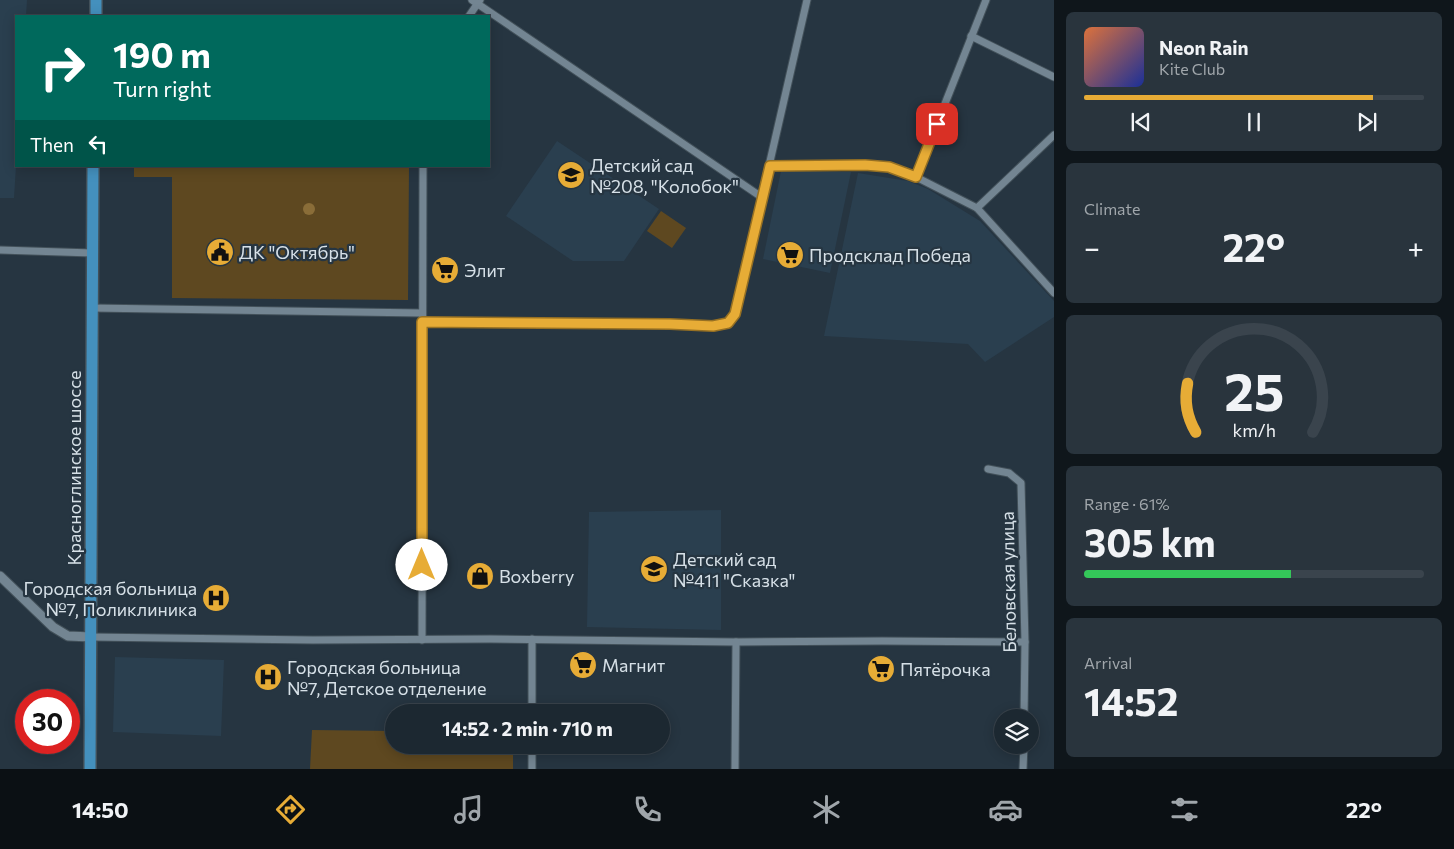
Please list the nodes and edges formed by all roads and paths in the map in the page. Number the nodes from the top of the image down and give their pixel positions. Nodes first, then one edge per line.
1 (96, 0) edge
2 (807, 0) edge
3 (986, 0) edge
4 (476, 1) edge
5 (96, 15) edge
6 (469, 15) edge
7 (971, 36) junction
8 (1054, 77) edge
9 (1054, 135) edge
10 (770, 166) junction
11 (93, 167) edge
12 (423, 167) edge
13 (916, 177) junction
14 (762, 198) junction
15 (976, 208) junction
16 (0, 250) edge
17 (92, 253) junction
18 (1054, 293) edge
19 (92, 308) junction
20 (422, 314) junction
21 (422, 322) junction
22 (988, 469) dead end
23 (0, 576) edge
24 (91, 637) junction
25 (532, 639) junction
26 (422, 640) junction
27 (736, 642) junction
28 (1024, 642) junction
29 (532, 704) edge
30 (1024, 709) edge
31 (532, 754) edge
32 (1024, 754) edge
33 (90, 769) edge
34 (532, 769) edge
35 (735, 769) edge
36 (1023, 769) edge

1 - 5 main road
2 - 10 street
3 - 7 street
4 - 6 street
4 - 14 street
7 - 8 street
7 - 13 street
9 - 15 street
10 - 13 street
10 - 14 street
11 - 17 main road, Красноглинское шоссе
12 - 20 street
13 - 15 street
14 - 21 street
15 - 18 street
16 - 17 street
17 - 19 main road, Красноглинское шоссе
19 - 20 street
19 - 24 main road, Красноглинское шоссе
20 - 21 street
21 - 26 street
22 - 28 street, Беловская улица
23 - 24 street
24 - 26 street
24 - 33 main road, Красноглинское шоссе
25 - 26 street
25 - 27 street
25 - 29 street
27 - 28 street
27 - 35 street
28 - 30 street, Беловская улица
31 - 34 street
32 - 36 street

